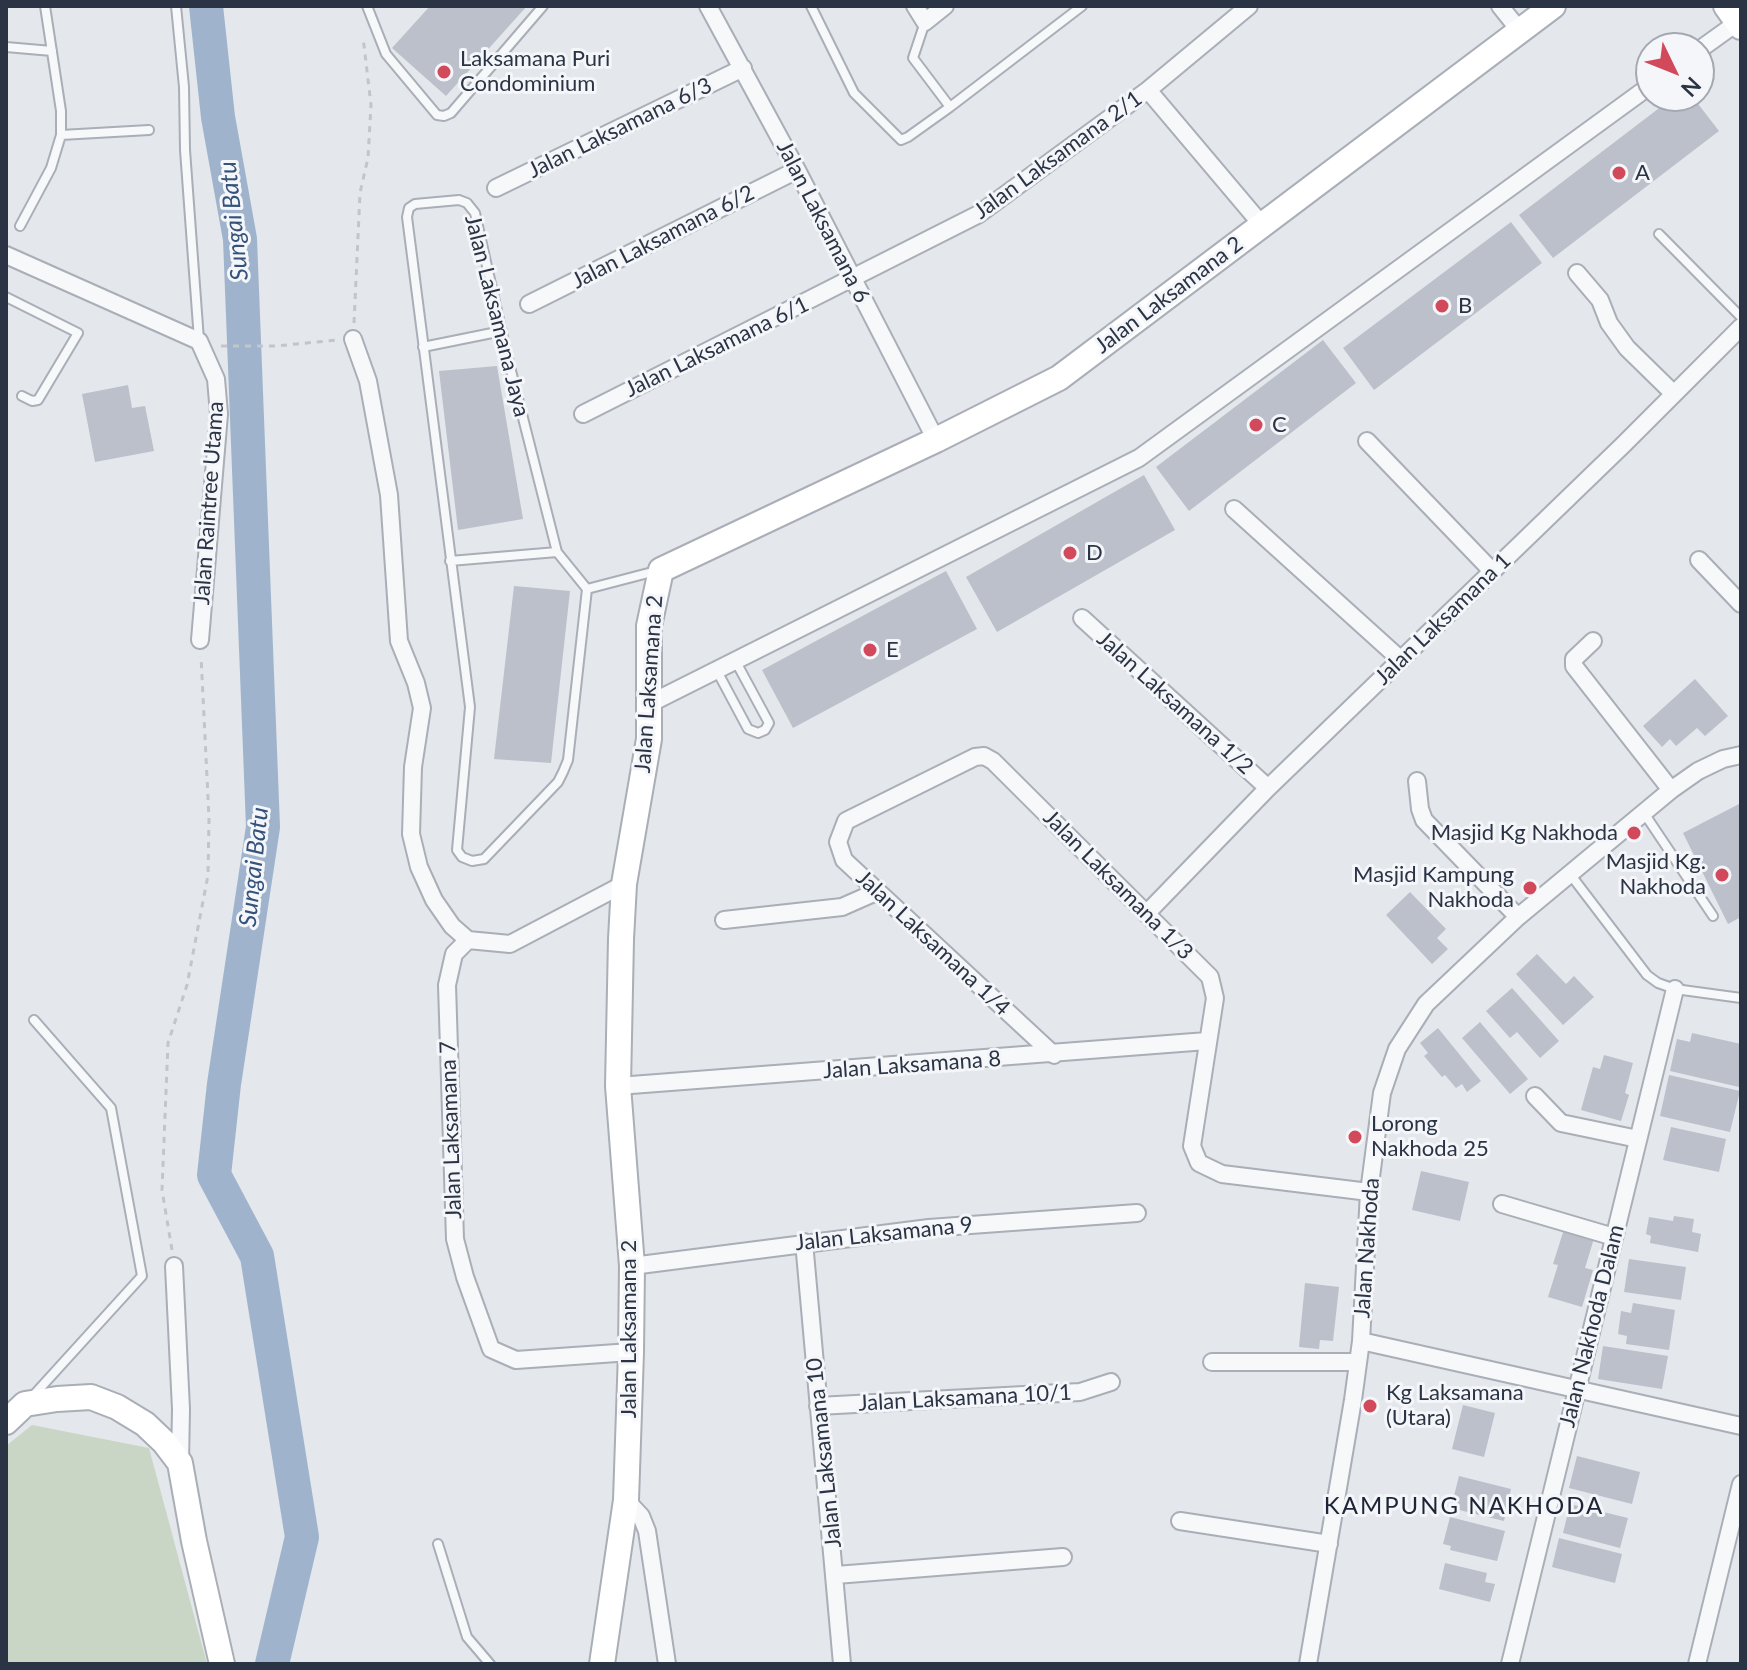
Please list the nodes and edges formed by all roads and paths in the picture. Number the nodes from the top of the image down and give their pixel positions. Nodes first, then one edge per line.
1 (45, 6) edge
2 (176, 6) edge
3 (367, 6) edge
4 (543, 6) edge
5 (708, 6) edge
6 (811, 6) edge
7 (915, 6) edge
8 (945, 6) edge
9 (1082, 6) edge
10 (1249, 6) edge
11 (1500, 6) edge
12 (1553, 6) edge
13 (1735, 18) edge
14 (925, 22) junction
15 (361, 29) dead end
16 (1520, 31) junction
17 (1715, 36) edge
18 (6, 47) edge
19 (52, 51) junction
20 (743, 68) junction
21 (1148, 90) junction
22 (1635, 97) edge
23 (950, 107) junction
24 (149, 130) dead end
25 (61, 135) junction
26 (797, 170) junction
27 (496, 188) dead end
28 (1262, 225) junction
29 (20, 226) dead end
30 (1659, 234) dead end
31 (6, 255) edge
32 (1577, 273) dead end
33 (852, 280) junction
34 (6, 297) edge
35 (529, 304) dead end
36 (1741, 317) edge
37 (1741, 327) edge
38 (502, 331) junction
39 (353, 339) junction
40 (199, 341) junction
41 (223, 346) dead end
42 (423, 347) junction
43 (1674, 394) junction
44 (22, 396) dead end
45 (583, 414) dead end
46 (936, 440) junction
47 (1367, 441) dead end
48 (1234, 509) dead end
49 (557, 552) junction
50 (1699, 560) dead end
51 (450, 561) junction
52 (661, 570) junction
53 (1492, 571) junction
54 (587, 589) junction
55 (1741, 604) edge
56 (1082, 618) dead end
57 (200, 640) joint
58 (1593, 641) dead end
59 (1401, 660) junction
60 (736, 662) junction
61 (717, 671) junction
62 (649, 704) junction
63 (1741, 755) edge
64 (975, 757) joint
65 (1417, 781) dead end
66 (1268, 788) junction
67 (1671, 790) junction
68 (1644, 813) junction
69 (1570, 874) junction
70 (624, 884) junction
71 (876, 892) junction
72 (1147, 913) junction
73 (1713, 916) dead end
74 (1518, 917) junction
75 (724, 920) dead end
76 (468, 940) junction
77 (1675, 989) junction
78 (1741, 998) edge
79 (34, 1020) dead end
80 (1207, 1041) junction
81 (1054, 1055) junction
82 (618, 1086) junction
83 (1535, 1096) dead end
84 (1638, 1139) junction
85 (1369, 1192) junction
86 (1502, 1204) dead end
87 (1137, 1213) dead end
88 (1614, 1237) junction
89 (804, 1242) junction
90 (174, 1266) joint
91 (632, 1266) junction
92 (1361, 1341) junction
93 (631, 1352) junction
94 (1212, 1362) dead end
95 (1357, 1362) junction
96 (1111, 1382) dead end
97 (1576, 1389) junction
98 (25, 1404) junction
99 (818, 1406) junction
100 (6, 1422) edge
101 (1741, 1426) edge
102 (180, 1463) junction
103 (1741, 1484) edge
104 (626, 1500) junction
105 (1180, 1521) dead end
106 (438, 1544) dead end
107 (1329, 1544) junction
108 (1063, 1557) dead end
109 (836, 1575) junction
110 (222, 1664) edge
111 (490, 1664) edge
112 (602, 1664) edge
113 (667, 1664) edge
114 (842, 1664) edge
115 (1308, 1664) edge
116 (1510, 1664) edge
117 (1697, 1664) edge

1 - 19 lane
2 - 40 lane
3 - 4 lane
5 - 20 street, Jalan Laksamana 6
6 - 23 lane
7 - 14 street
8 - 14 street
9 - 23 lane
10 - 21 street, Jalan Laksamana 2/1
11 - 16 street
12 - 16 street, Jalan Laksamana 2
13 - 17 street
14 - 23 lane
15 - 39 path
16 - 28 street, Jalan Laksamana 2
18 - 19 lane
19 - 25 lane
20 - 26 street, Jalan Laksamana 6
20 - 27 street, Jalan Laksamana 6/3
21 - 28 street
21 - 33 street, Jalan Laksamana 2/1
22 - 60 street
24 - 25 lane
25 - 29 lane
26 - 33 street, Jalan Laksamana 6
26 - 35 street, Jalan Laksamana 6/2
28 - 46 street, Jalan Laksamana 2
30 - 36 lane
31 - 40 street
32 - 43 street
33 - 45 street, Jalan Laksamana 6/1
33 - 46 street, Jalan Laksamana 6
34 - 44 lane
37 - 43 street, Jalan Laksamana 1
38 - 42 lane
38 - 42 lane, Jalan Laksamana Jaya
38 - 49 lane, Jalan Laksamana Jaya
39 - 41 path
39 - 76 street
40 - 57 street, Jalan Raintree Utama
42 - 51 lane, Jalan Laksamana Jaya
43 - 53 street, Jalan Laksamana 1
46 - 52 street, Jalan Laksamana 2
47 - 53 street
48 - 59 street
49 - 51 lane
49 - 54 lane, Jalan Laksamana Jaya
50 - 55 street
51 - 54 lane, Jalan Laksamana Jaya
52 - 54 lane
52 - 62 street, Jalan Laksamana 2
53 - 59 street, Jalan Laksamana 1
56 - 66 street, Jalan Laksamana 1/2
57 - 90 path
58 - 67 street
59 - 66 street, Jalan Laksamana 1
60 - 61 street
60 - 61 lane
61 - 62 street
62 - 70 street, Jalan Laksamana 2
63 - 67 street, Jalan Nakhoda
64 - 71 street, Jalan Laksamana 1/4
64 - 72 street, Jalan Laksamana 1/3
65 - 74 street
66 - 72 street, Jalan Laksamana 1
67 - 68 street, Jalan Nakhoda
68 - 69 street, Jalan Nakhoda
68 - 73 lane
69 - 74 street, Jalan Nakhoda
69 - 77 lane
70 - 76 street
70 - 82 street, Jalan Laksamana 2
71 - 75 street
71 - 81 street, Jalan Laksamana 1/4
72 - 80 street, Jalan Laksamana 1/3
74 - 85 street, Jalan Nakhoda
76 - 93 street, Jalan Laksamana 7
77 - 78 lane
77 - 84 street, Jalan Nakhoda Dalam
79 - 98 lane
80 - 81 street, Jalan Laksamana 8
80 - 85 street
81 - 82 street, Jalan Laksamana 8
82 - 91 street, Jalan Laksamana 2
83 - 84 street
84 - 88 street, Jalan Nakhoda Dalam
85 - 92 street, Jalan Nakhoda
86 - 88 street
87 - 89 street, Jalan Laksamana 9
88 - 97 street, Jalan Nakhoda Dalam
89 - 91 street, Jalan Laksamana 9
89 - 99 street, Jalan Laksamana 10
90 - 102 street
91 - 93 street, Jalan Laksamana 2
92 - 95 street, Jalan Nakhoda
92 - 97 street
93 - 104 street, Jalan Laksamana 2
94 - 95 street
95 - 107 street, Jalan Nakhoda
96 - 99 street, Jalan Laksamana 10/1
97 - 101 street
97 - 116 street, Jalan Nakhoda Dalam
98 - 100 street
98 - 102 street
99 - 109 street, Jalan Laksamana 10
102 - 110 street
103 - 117 street
104 - 112 street, Jalan Laksamana 2
104 - 113 street
105 - 107 street
106 - 111 lane
107 - 115 street, Jalan Nakhoda
108 - 109 street
109 - 114 street, Jalan Laksamana 10

